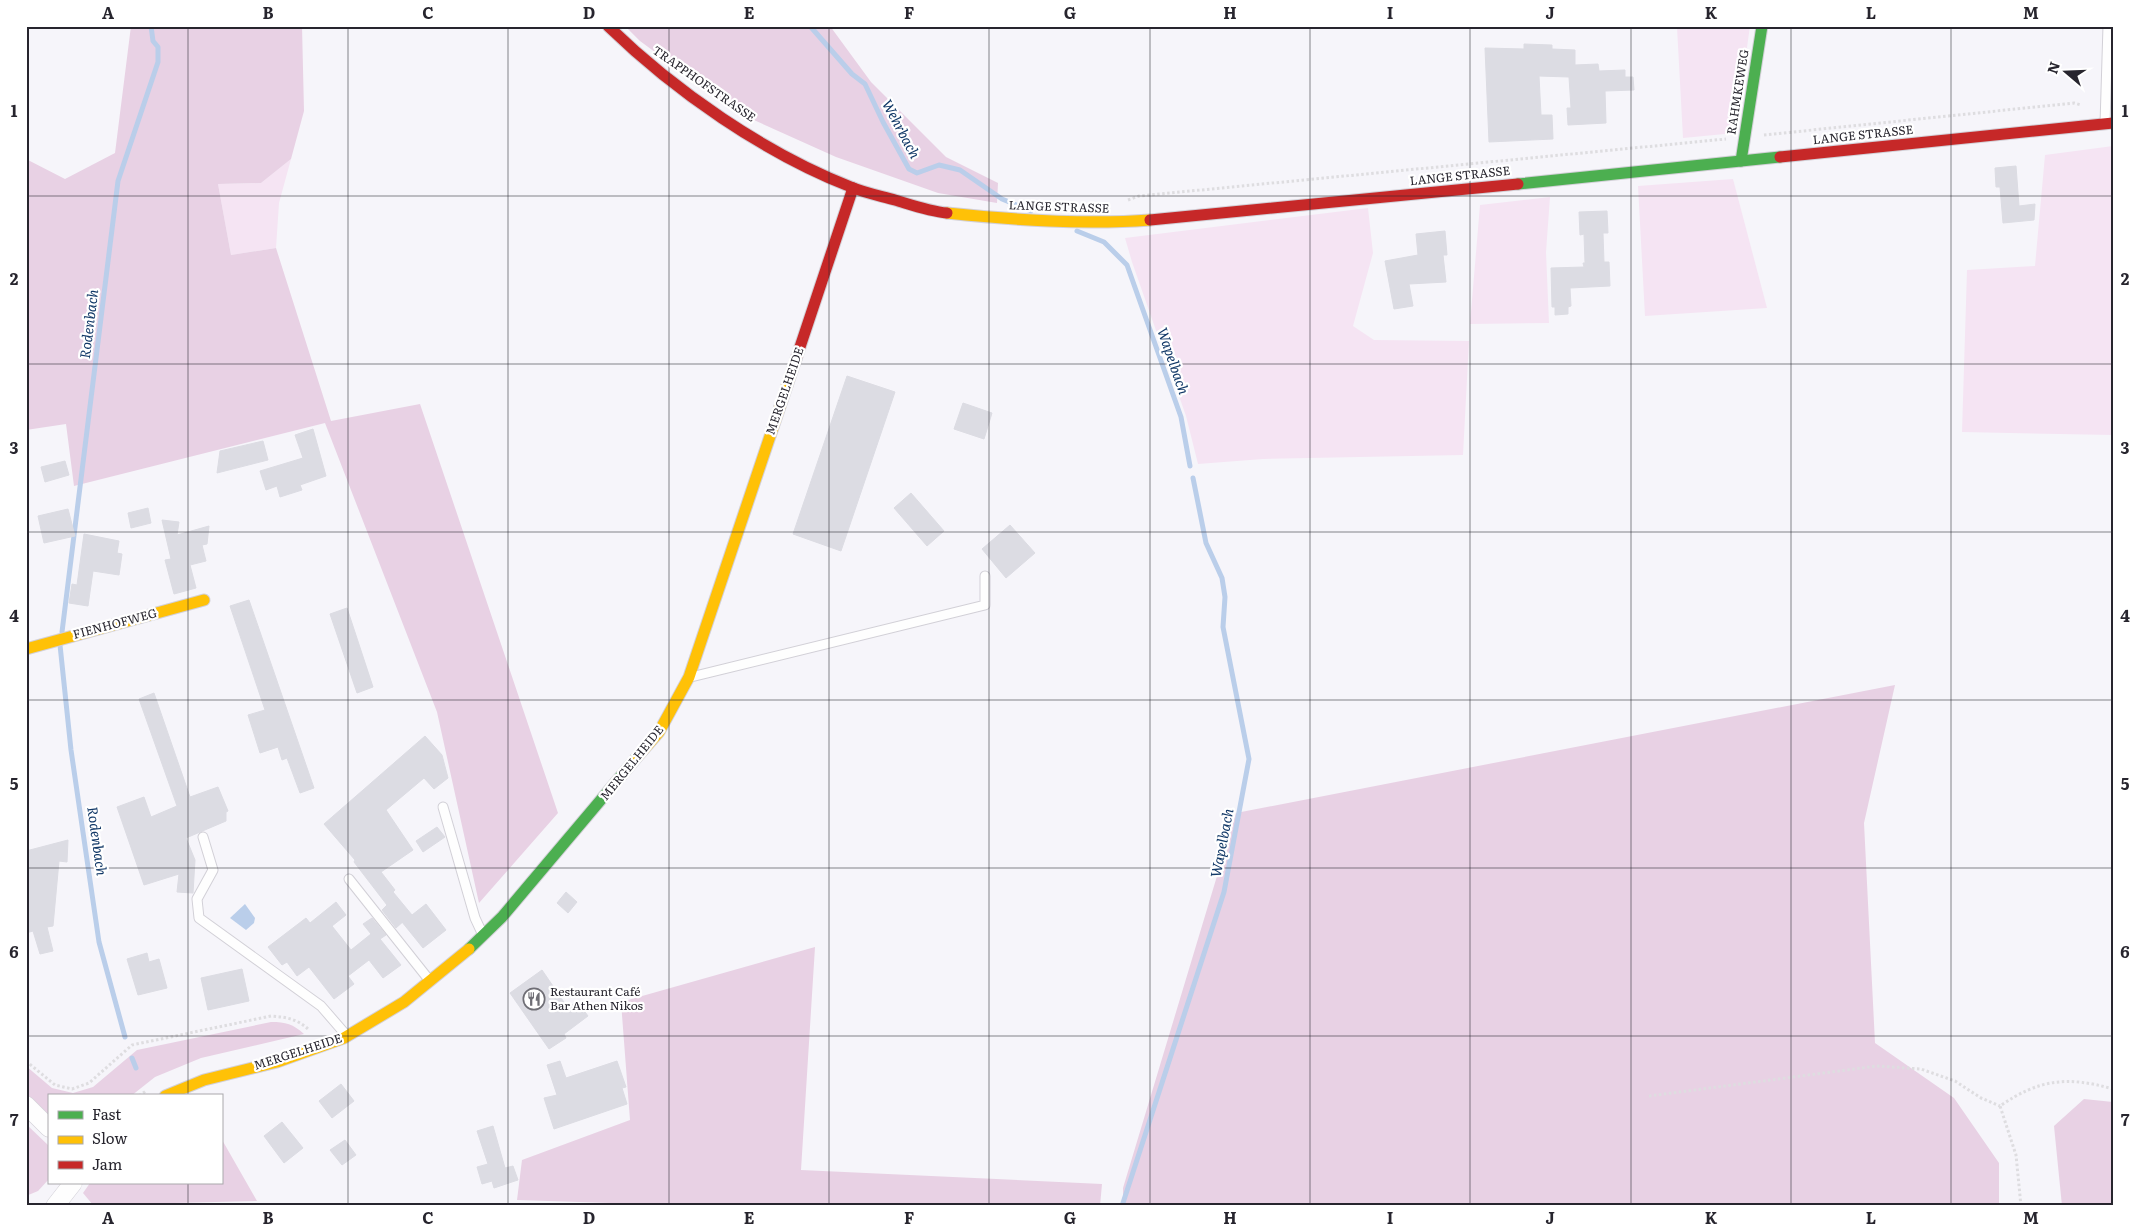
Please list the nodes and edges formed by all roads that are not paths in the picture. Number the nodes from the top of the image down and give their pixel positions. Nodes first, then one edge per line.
1 (608, 26) edge
2 (1762, 26) edge
3 (2108, 26) edge
4 (2108, 120) edge
5 (1741, 161) junction
6 (816, 172) joint
7 (853, 188) junction
8 (984, 576) dead end
9 (204, 600) dead end
10 (26, 649) edge
11 (689, 677) junction
12 (443, 807) dead end
13 (203, 837) dead end
14 (350, 879) dead end
15 (484, 936) junction
16 (430, 981) junction
17 (347, 1036) junction
18 (170, 1094) edge
19 (26, 1105) edge
20 (48, 1127) edge
21 (72, 1184) edge
22 (56, 1204) edge

1 - 6 street, TRAPPHOFSTRASSE
2 - 5 street, RAHMKEWEG
3 - 4 lane
4 - 5 street, LANGE STRASSE
5 - 7 street, LANGE STRASSE
6 - 7 street, LANGE STRASSE
7 - 11 street, MERGELHEIDE
8 - 11 lane
9 - 10 street, FIENHOFWEG
11 - 15 street, MERGELHEIDE
12 - 15 lane
13 - 17 lane
14 - 16 lane
15 - 16 street, MERGELHEIDE
16 - 17 street, MERGELHEIDE
17 - 18 street, MERGELHEIDE
19 - 20 street
21 - 22 street

